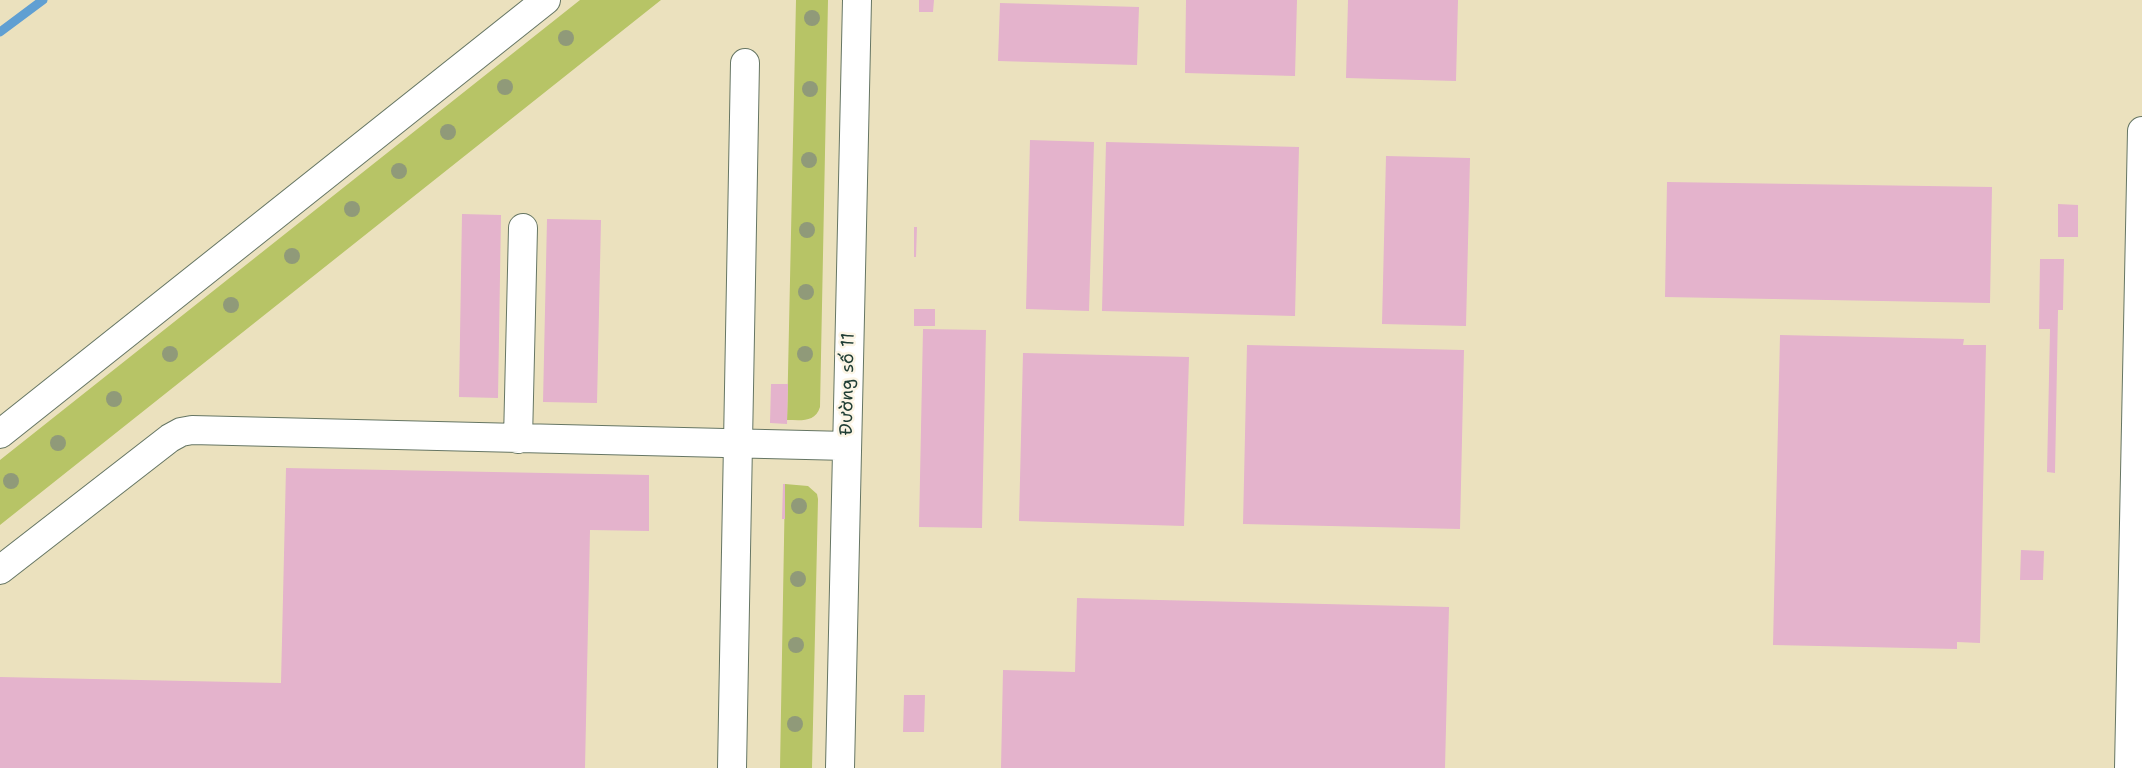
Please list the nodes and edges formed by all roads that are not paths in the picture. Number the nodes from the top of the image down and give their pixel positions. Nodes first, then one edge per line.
1 (546, 0) edge
2 (857, 0) edge
3 (745, 63) dead end
4 (2142, 131) edge
5 (523, 228) dead end
6 (2140, 319) edge
7 (0, 434) edge
8 (518, 439) junction
9 (739, 444) junction
10 (847, 446) junction
11 (0, 570) edge
12 (732, 768) edge
13 (840, 768) edge
14 (2129, 768) edge

1 - 7 street
2 - 10 street, Đường số 11
3 - 9 street
4 - 6 street
5 - 8 street
6 - 14 street
8 - 9 street
8 - 11 street
9 - 10 street
9 - 12 street
10 - 13 street, Đường số 11

